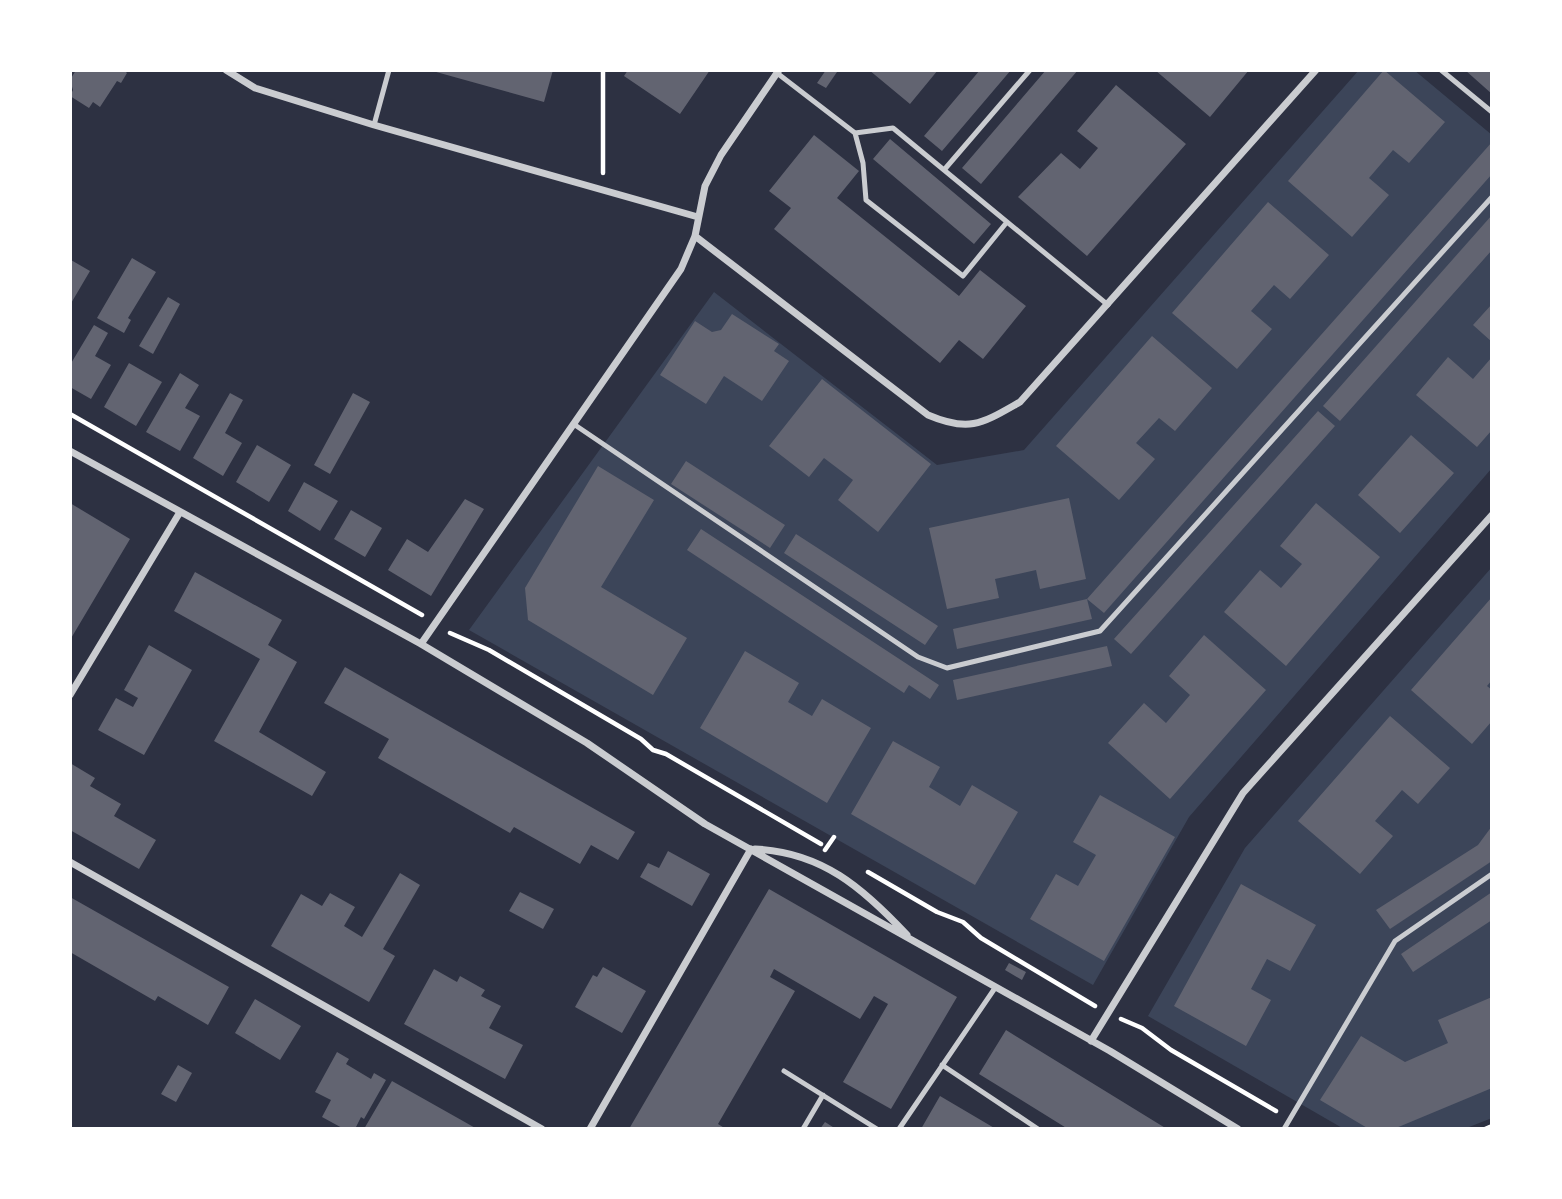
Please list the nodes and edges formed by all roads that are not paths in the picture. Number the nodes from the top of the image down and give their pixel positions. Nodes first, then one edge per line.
1 (226, 70) edge
2 (389, 70) edge
3 (1030, 70) edge
4 (1316, 70) edge
5 (1441, 70) edge
6 (778, 71) edge
7 (1492, 112) edge
8 (374, 125) junction
9 (855, 134) junction
10 (944, 170) junction
11 (1492, 197) edge
12 (698, 217) junction
13 (1007, 222) junction
14 (695, 236) junction
15 (1108, 305) junction
16 (575, 425) junction
17 (70, 451) edge
18 (180, 512) junction
19 (1492, 515) edge
20 (421, 644) junction
21 (70, 695) edge
22 (751, 849) junction
23 (70, 862) edge
24 (1492, 874) edge
25 (912, 940) junction
26 (995, 988) junction
27 (1091, 1041) junction
28 (942, 1065) junction
29 (784, 1071) dead end
30 (823, 1095) junction
31 (542, 1129) edge
32 (590, 1129) edge
33 (803, 1129) edge
34 (877, 1129) edge
35 (899, 1129) edge
36 (1038, 1129) edge
37 (1238, 1129) edge
38 (1284, 1129) edge

1 - 8 street
2 - 8 lane
3 - 10 lane
4 - 15 street
5 - 7 lane
6 - 9 lane
6 - 12 street
8 - 12 street
9 - 10 lane
9 - 13 lane
10 - 13 lane
11 - 16 lane
12 - 14 street
13 - 15 lane
14 - 15 street
14 - 16 street
16 - 20 street
17 - 18 street
18 - 20 street
18 - 21 street
19 - 27 street
20 - 22 street
22 - 25 street
22 - 25 street
22 - 32 street
23 - 31 street
24 - 38 lane
25 - 26 street
26 - 27 street
26 - 28 lane
27 - 37 street
28 - 35 lane
28 - 36 lane
29 - 30 lane
30 - 33 lane
30 - 34 lane

